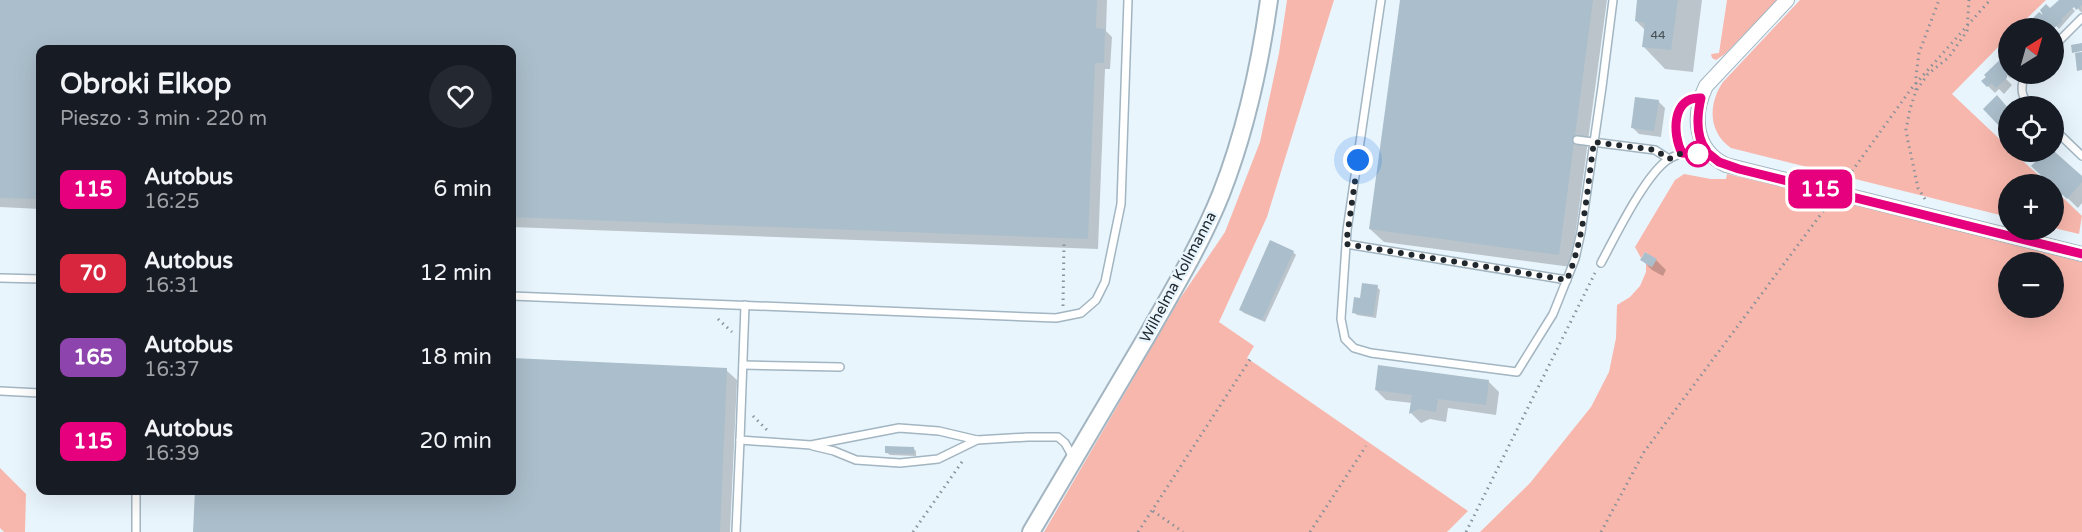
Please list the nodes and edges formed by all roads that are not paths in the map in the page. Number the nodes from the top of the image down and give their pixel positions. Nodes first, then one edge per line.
1 (1128, 0) edge
2 (1269, 0) edge
3 (1381, 0) edge
4 (1613, 0) edge
5 (1787, 0) edge
6 (2082, 18) edge
7 (2064, 36) edge
8 (1701, 98) junction
9 (2064, 139) edge
10 (1577, 140) dead end
11 (1594, 142) junction
12 (1682, 153) junction
13 (1709, 154) junction
14 (2082, 156) edge
15 (1669, 159) junction
16 (1346, 244) junction
17 (2082, 255) edge
18 (1601, 263) road end
19 (0, 278) edge
20 (36, 279) edge
21 (1567, 280) junction
22 (516, 297) edge
23 (745, 305) junction
24 (743, 365) junction
25 (840, 367) dead end
26 (0, 391) edge
27 (36, 393) edge
28 (740, 440) junction
29 (977, 440) junction
30 (811, 445) junction
31 (1074, 459) junction
32 (136, 495) edge
33 (136, 532) edge
34 (736, 532) edge
35 (1031, 532) edge

1 - 23 lane
2 - 31 street, Wilhelma Kollmanna
3 - 16 lane
4 - 11 lane
5 - 8 street
6 - 7 lane
8 - 12 lane
8 - 13 street
9 - 14 lane
10 - 11 lane
11 - 15 lane
11 - 21 lane
12 - 13 lane
12 - 15 lane
13 - 17 street
15 - 18 lane
16 - 21 lane
16 - 21 lane
19 - 20 lane
22 - 23 lane
23 - 24 lane
24 - 25 lane
24 - 28 lane
26 - 27 lane
28 - 30 lane
28 - 34 lane
29 - 30 lane
29 - 30 lane
29 - 31 lane
31 - 35 street, Wilhelma Kollmanna
32 - 33 lane

